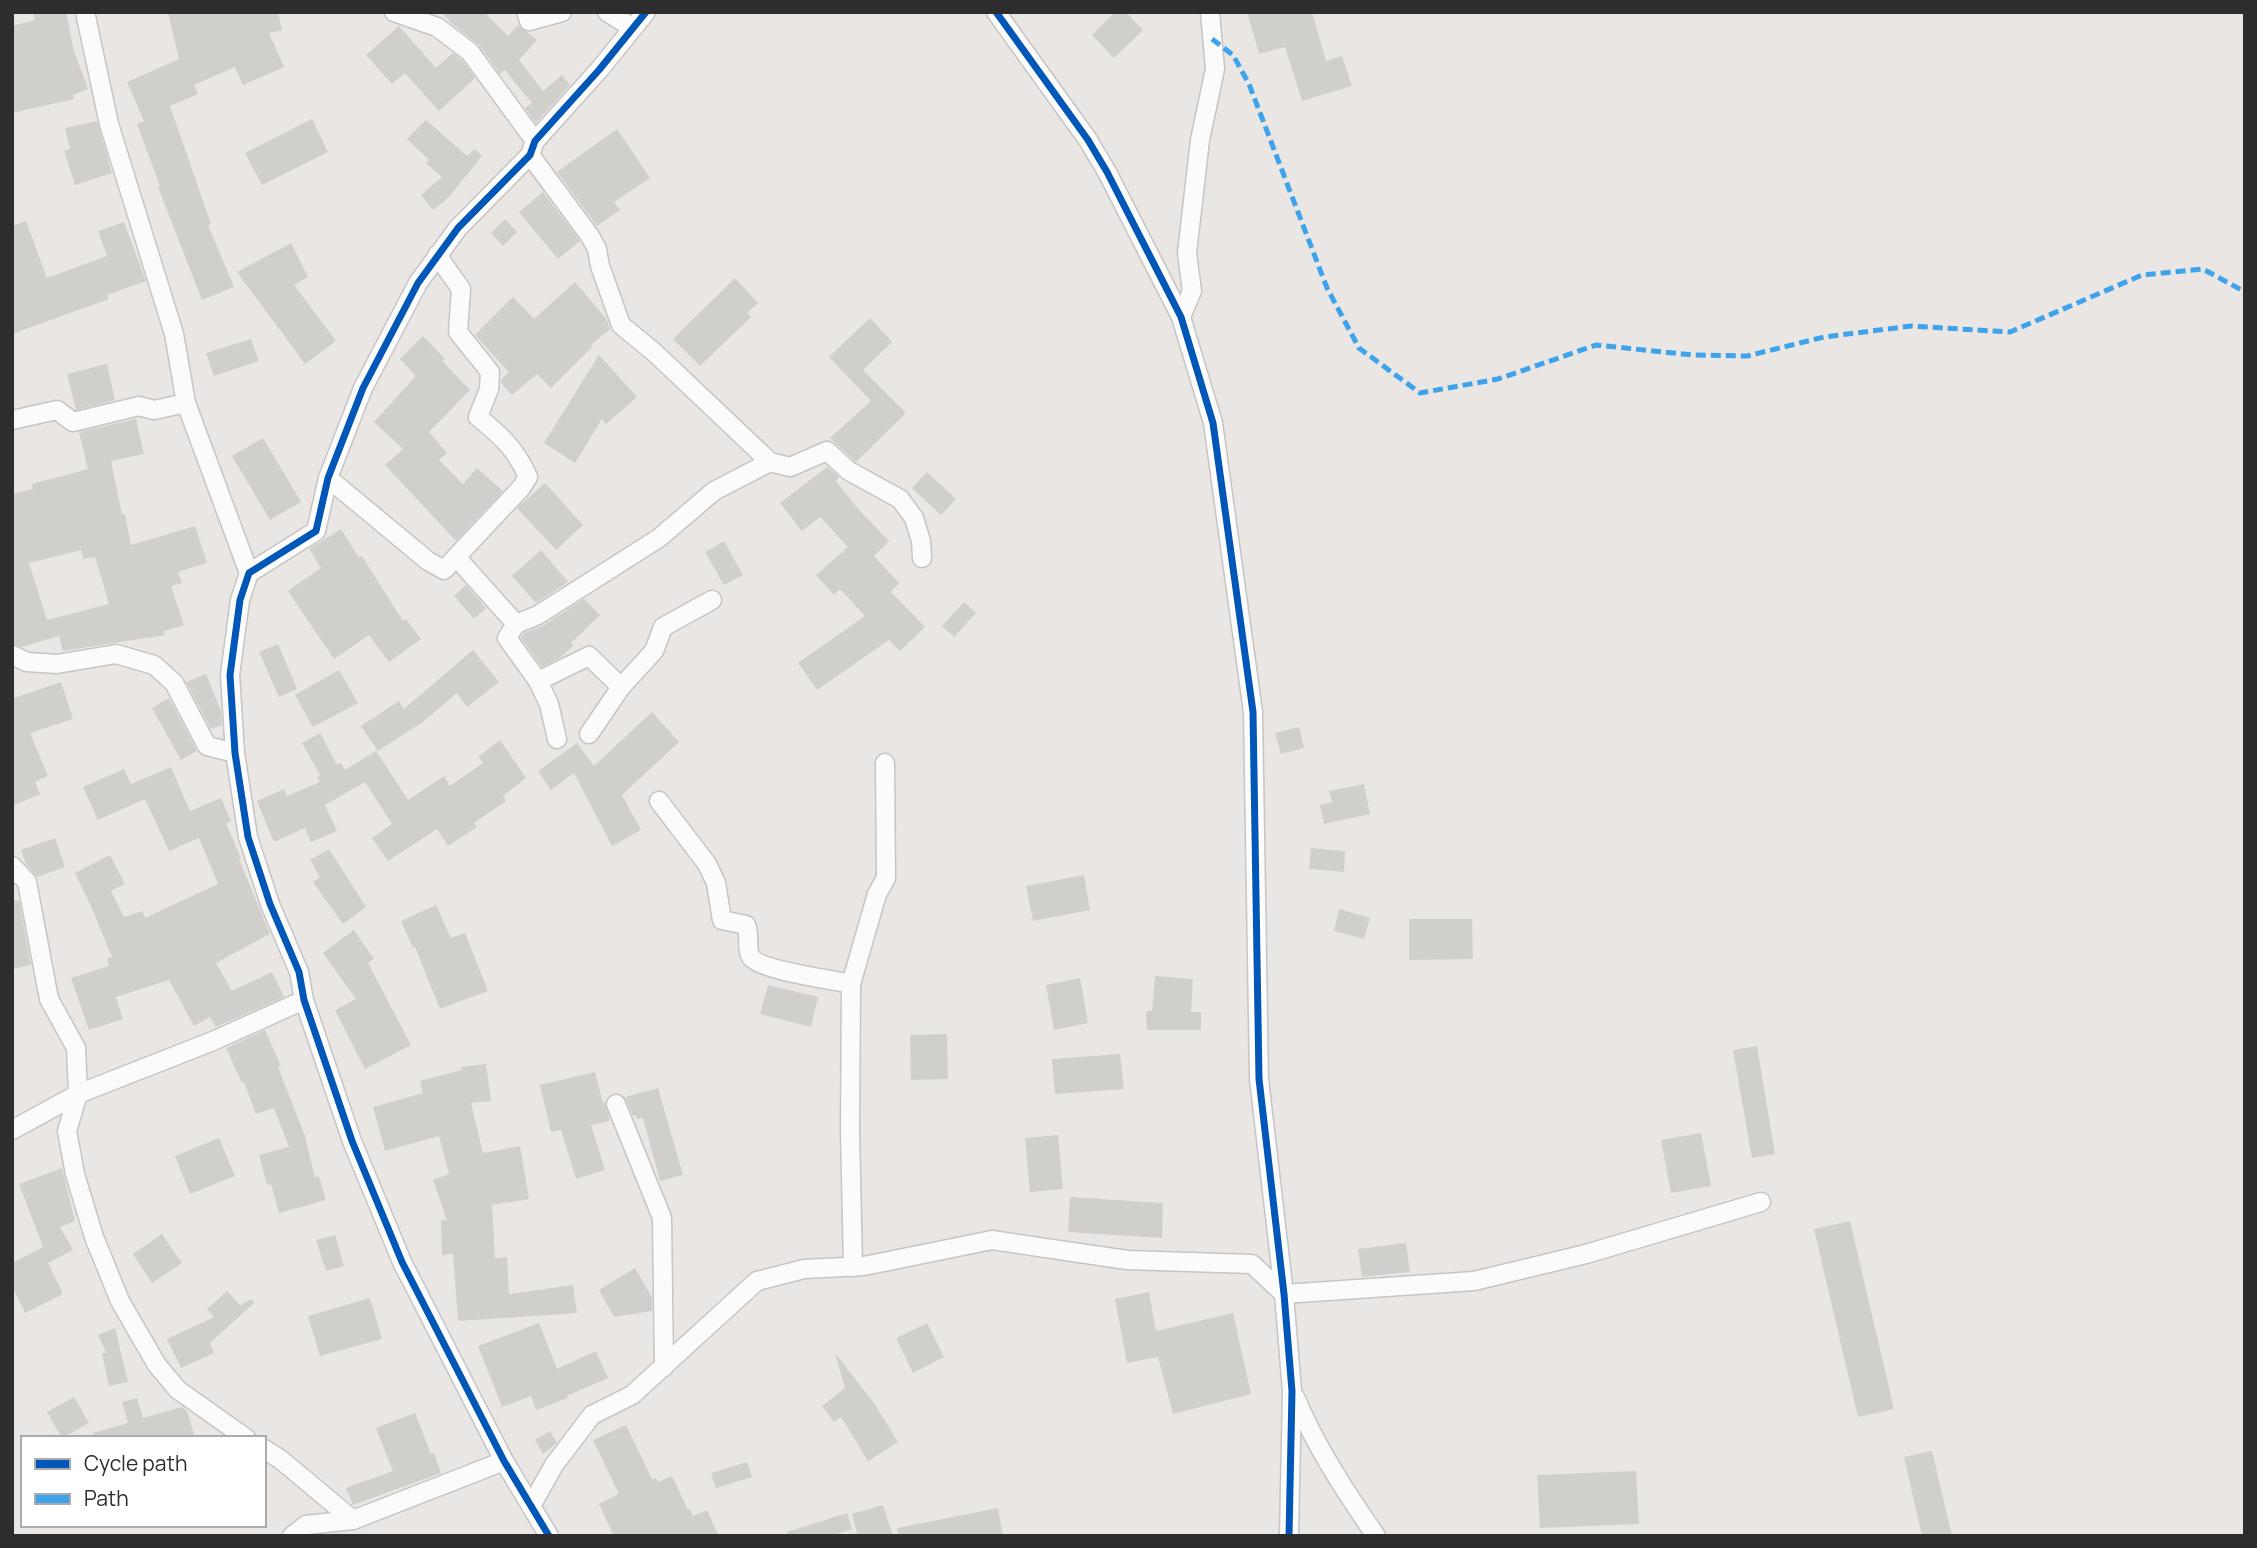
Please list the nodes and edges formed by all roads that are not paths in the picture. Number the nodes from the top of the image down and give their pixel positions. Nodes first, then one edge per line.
1 (85, 12) edge
2 (394, 12) edge
3 (526, 12) edge
4 (562, 12) edge
5 (607, 12) edge
6 (646, 12) edge
7 (996, 12) edge
8 (1210, 12) edge
9 (634, 28) junction
10 (532, 148) junction
11 (438, 255) junction
12 (1181, 317) junction
13 (186, 403) junction
14 (12, 420) edge
15 (770, 462) junction
16 (328, 478) junction
17 (456, 557) junction
18 (922, 558) dead end
19 (249, 573) junction
20 (712, 600) dead end
21 (516, 624) junction
22 (12, 654) edge
23 (538, 681) junction
24 (621, 687) junction
25 (589, 734) dead end
26 (557, 739) dead end
27 (235, 753) junction
28 (885, 763) dead end
29 (659, 802) dead end
30 (12, 866) edge
31 (851, 984) junction
32 (304, 1000) junction
33 (78, 1094) junction
34 (616, 1104) dead end
35 (12, 1130) edge
36 (1761, 1202) dead end
37 (853, 1267) junction
38 (1284, 1294) junction
39 (664, 1367) junction
40 (1292, 1391) junction
41 (243, 1436) edge
42 (266, 1450) edge
43 (504, 1461) junction
44 (531, 1506) junction
45 (353, 1520) junction
46 (292, 1536) edge
47 (549, 1536) edge
48 (1289, 1536) edge
49 (1376, 1536) edge

1 - 13 street
2 - 10 street
3 - 4 street
5 - 9 street
6 - 9 street
7 - 12 street
8 - 12 street
9 - 10 street
10 - 11 street
10 - 15 street
11 - 16 street
11 - 17 street
12 - 38 street
13 - 14 street
13 - 19 street
15 - 18 street
15 - 21 street
16 - 17 street
16 - 19 street
17 - 21 street
19 - 27 street
20 - 24 street
21 - 23 street
22 - 27 street
23 - 24 street
23 - 26 street
24 - 25 street
27 - 32 street
28 - 31 street
29 - 31 street
30 - 33 street
31 - 37 street
32 - 33 street
32 - 43 street
33 - 35 street
33 - 41 street
34 - 39 street
36 - 38 street
37 - 38 street
37 - 39 street
38 - 40 street
39 - 44 street
40 - 48 street
40 - 49 street
42 - 45 street
43 - 44 street
43 - 45 street
44 - 47 street
45 - 46 street

